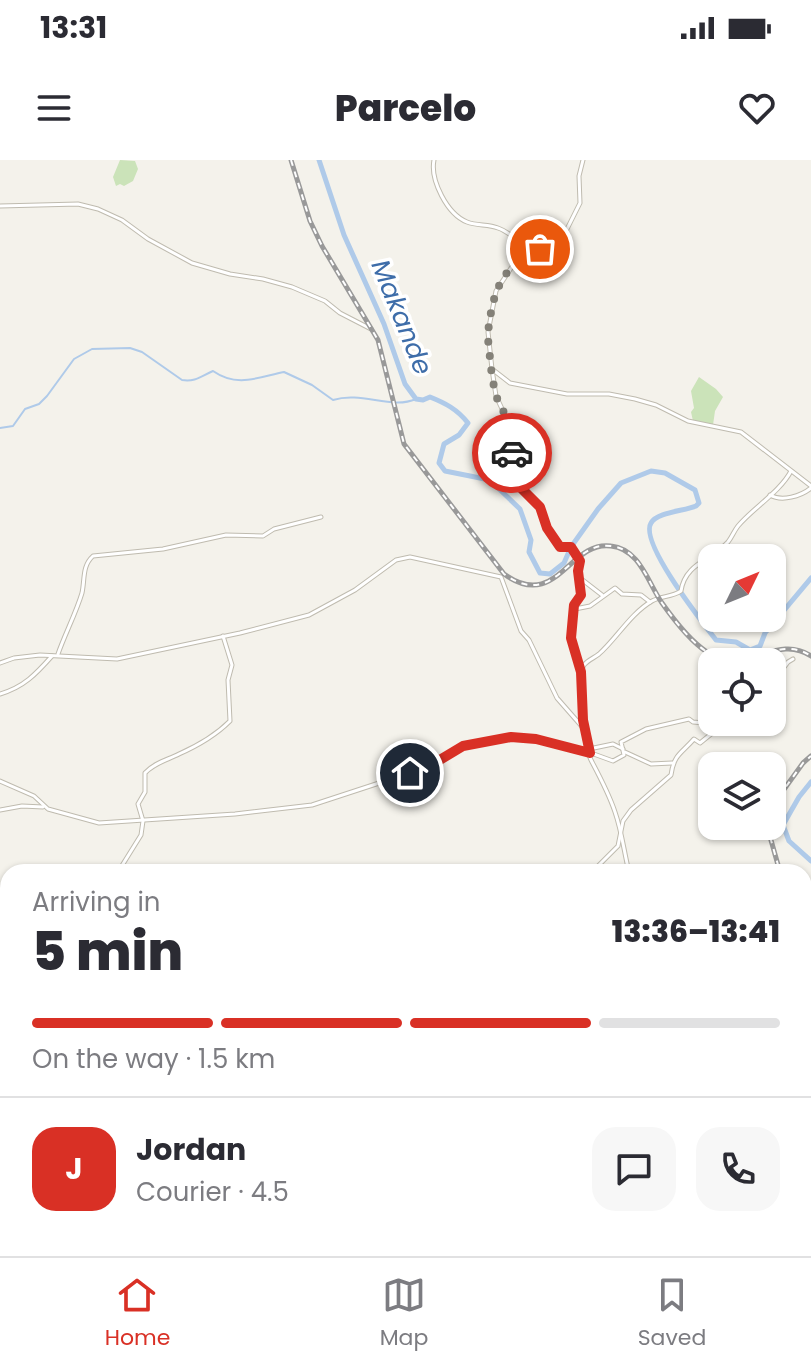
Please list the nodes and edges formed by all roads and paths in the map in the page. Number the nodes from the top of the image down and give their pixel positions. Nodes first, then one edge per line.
1 (434, 160) edge
2 (577, 160) edge
3 (582, 162) edge
4 (0, 206) edge
5 (535, 250) junction
6 (371, 329) dead end
7 (492, 369) junction
8 (791, 470) junction
9 (811, 487) edge
10 (770, 495) junction
11 (321, 517) dead end
12 (580, 578) junction
13 (602, 595) junction
14 (650, 602) junction
15 (573, 609) junction
16 (223, 636) junction
17 (55, 656) junction
18 (793, 659) dead end
19 (0, 663) edge
20 (786, 665) edge
21 (581, 672) junction
22 (0, 694) edge
23 (698, 722) edge
24 (585, 730) junction
25 (708, 736) edge
26 (624, 750) junction
27 (590, 751) junction
28 (672, 763) junction
29 (0, 781) edge
30 (37, 800) junction
31 (32, 807) junction
32 (46, 807) junction
33 (0, 810) edge
34 (143, 821) junction
35 (620, 833) junction
36 (123, 864) edge
37 (600, 864) edge
38 (627, 864) edge

1 - 5 street
2 - 3 street
3 - 5 street
4 - 6 street
5 - 7 street
7 - 8 street
7 - 12 street
8 - 9 street
8 - 10 street
9 - 10 street
10 - 14 street
11 - 17 street
12 - 13 street
12 - 15 street
13 - 14 street
13 - 15 street
14 - 21 street
15 - 21 street
16 - 17 street
16 - 24 street
16 - 34 street
17 - 19 street
17 - 22 street
18 - 20 street
21 - 24 street
23 - 26 street
24 - 27 street
25 - 28 street
26 - 27 street
26 - 27 street
26 - 28 street
27 - 34 street
27 - 35 street
28 - 35 street
29 - 30 street
30 - 31 street
30 - 32 street
31 - 32 street
31 - 33 street
32 - 34 street
34 - 36 street
35 - 37 street
35 - 38 street

